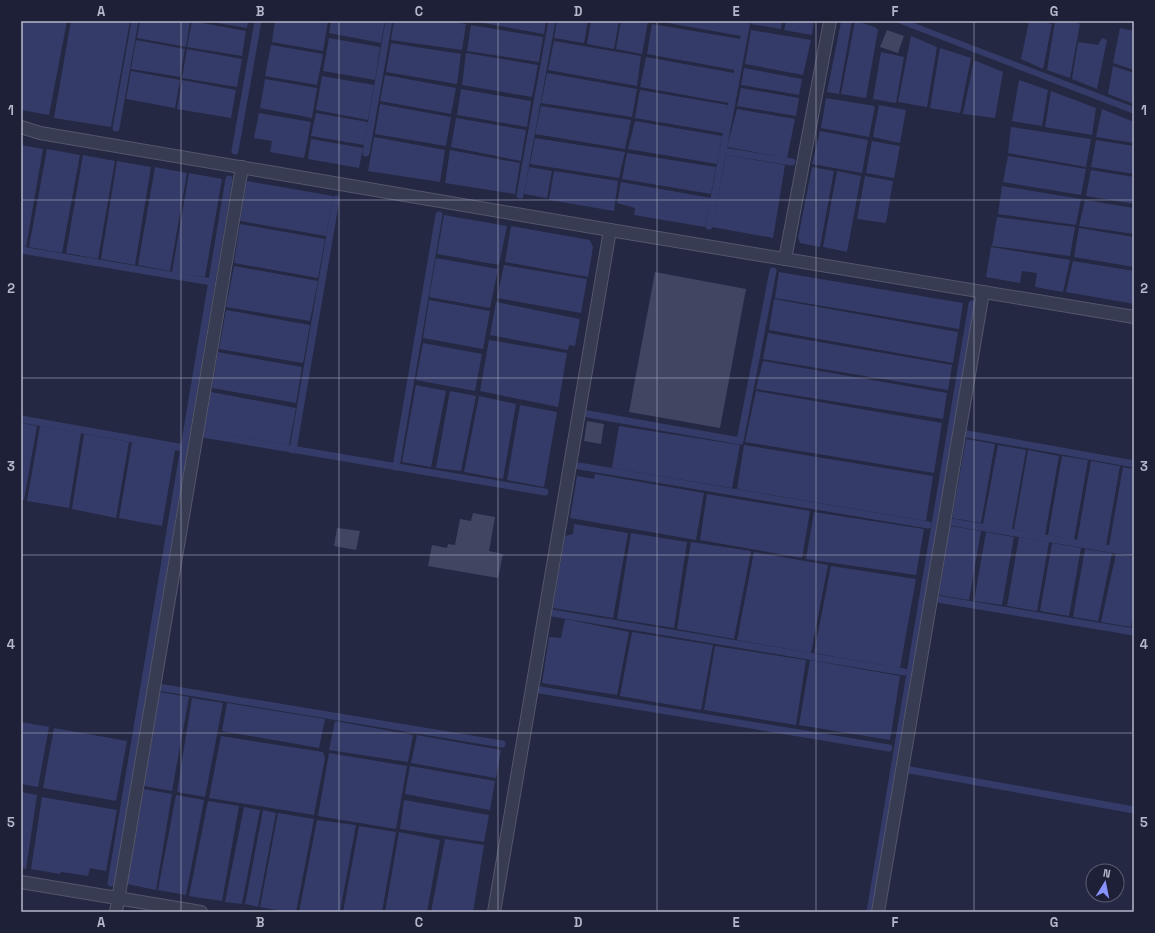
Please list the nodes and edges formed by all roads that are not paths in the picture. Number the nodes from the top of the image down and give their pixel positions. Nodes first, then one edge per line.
1 (830, 21) edge
2 (21, 128) edge
3 (242, 167) junction
4 (610, 230) junction
5 (785, 259) junction
6 (983, 292) junction
7 (1134, 317) edge
8 (21, 882) edge
9 (118, 898) junction
10 (116, 912) edge
11 (201, 912) edge
12 (494, 912) edge
13 (878, 912) edge

1 - 5 street
2 - 3 street
3 - 4 street
3 - 9 street
4 - 5 street
4 - 12 street
5 - 6 street
6 - 7 street
6 - 13 street
8 - 9 street
9 - 10 street
9 - 11 street

